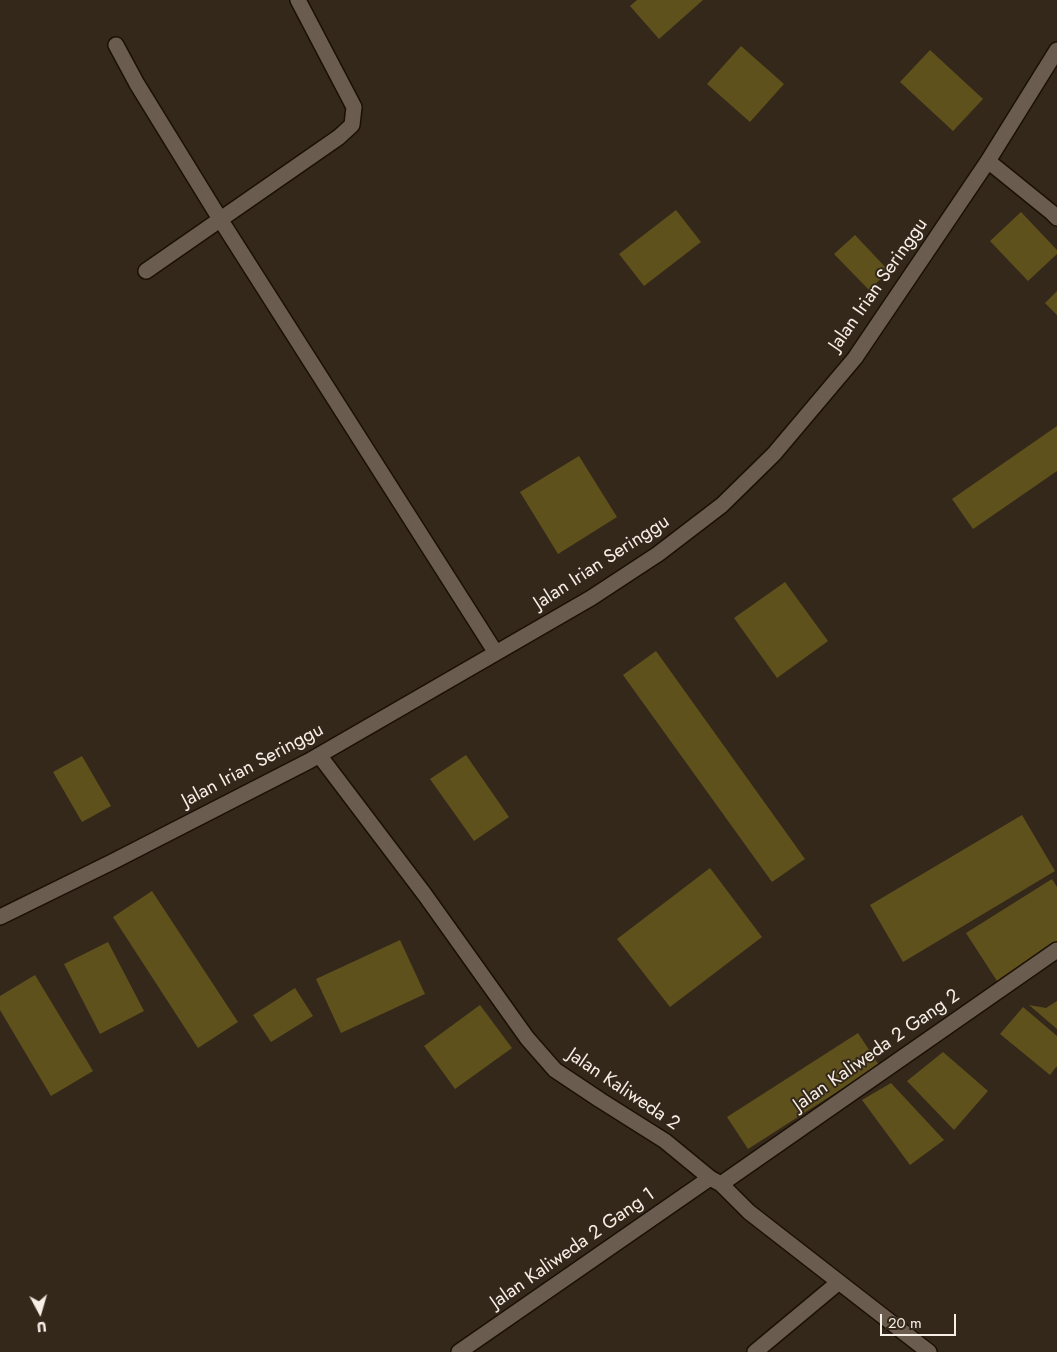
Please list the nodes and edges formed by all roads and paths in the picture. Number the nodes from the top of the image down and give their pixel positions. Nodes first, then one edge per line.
1 (298, 0) edge
2 (116, 45) dead end
3 (1057, 50) edge
4 (988, 161) junction
5 (1057, 218) edge
6 (220, 219) junction
7 (146, 271) dead end
8 (496, 653) junction
9 (319, 755) junction
10 (0, 917) edge
11 (1057, 950) edge
12 (715, 1181) junction
13 (839, 1282) junction
14 (459, 1352) edge
15 (755, 1352) edge
16 (929, 1352) edge

1 - 6 street
2 - 6 street
3 - 4 street, Jalan Irian Seringgu
4 - 5 street
4 - 8 street, Jalan Irian Seringgu
6 - 7 street
6 - 8 street
8 - 9 street, Jalan Irian Seringgu
9 - 10 street, Jalan Irian Seringgu
9 - 12 street, Jalan Kaliweda 2
11 - 12 street, Jalan Kaliweda 2 Gang 2
12 - 13 street, Jalan Kaliweda 2
12 - 14 street, Jalan Kaliweda 2 Gang 1
13 - 15 street
13 - 16 street, Jalan Kaliweda 2

